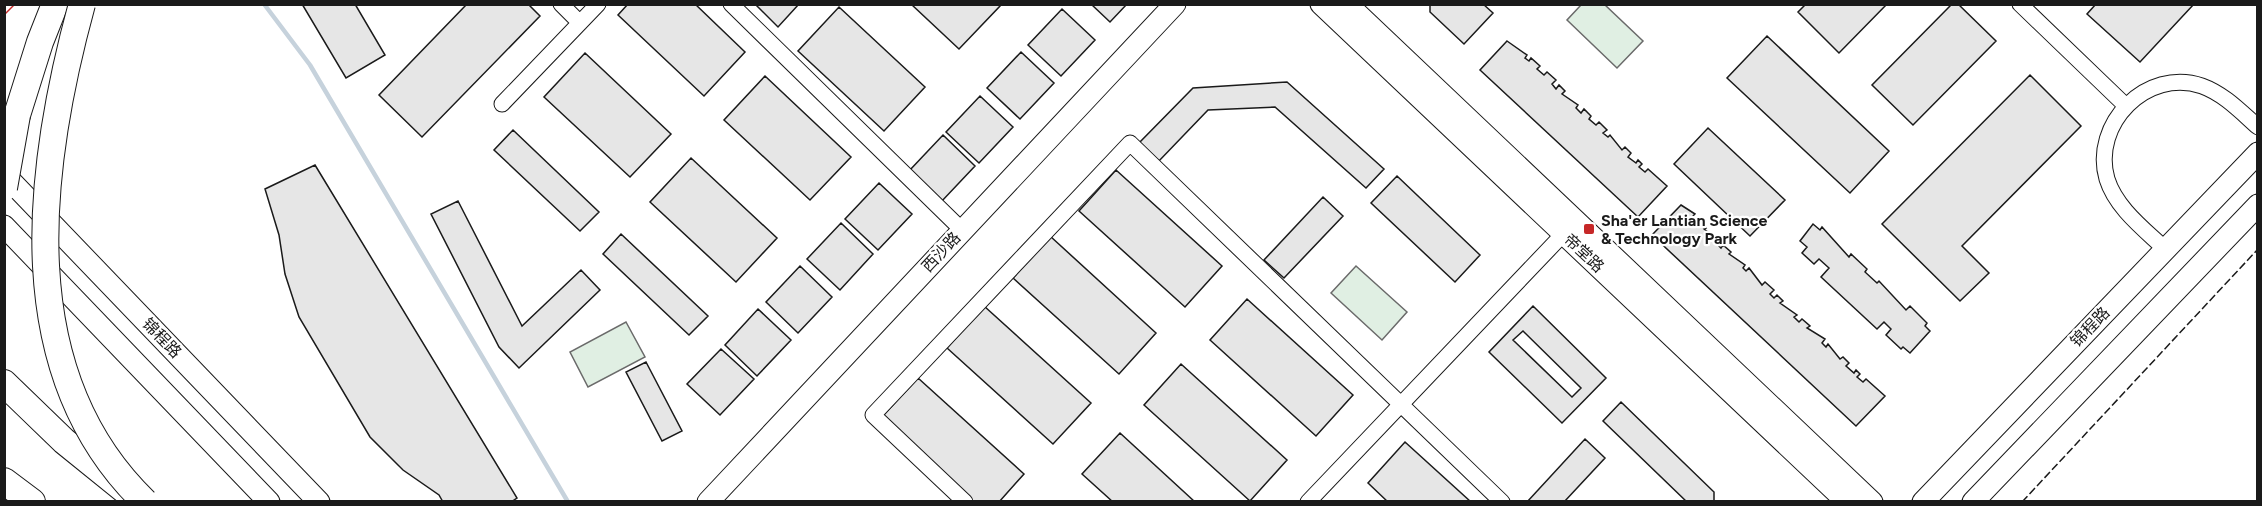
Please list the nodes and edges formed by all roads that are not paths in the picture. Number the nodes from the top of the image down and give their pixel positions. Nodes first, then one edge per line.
1 (55, 4) edge
2 (82, 4) edge
3 (561, 4) edge
4 (598, 4) edge
5 (731, 4) edge
6 (1175, 4) edge
7 (1320, 4) edge
8 (1347, 4) edge
9 (2020, 4) edge
10 (580, 23) junction
11 (502, 104) dead end
12 (2126, 106) junction
13 (2258, 126) edge
14 (2258, 153) edge
15 (4, 174) edge
16 (4, 188) edge
17 (2258, 205) edge
18 (4, 226) edge
19 (1570, 228) junction
20 (962, 230) junction
21 (2165, 249) junction
22 (4, 383) edge
23 (1401, 405) junction
24 (4, 481) edge
25 (32, 501) edge
26 (139, 501) edge
27 (145, 501) edge
28 (269, 501) edge
29 (319, 501) edge
30 (708, 501) edge
31 (964, 501) edge
32 (1308, 501) edge
33 (1502, 501) edge
34 (1847, 501) edge
35 (1872, 501) edge
36 (1923, 501) edge
37 (1973, 501) edge

1 - 16 highway, bridge
2 - 27 highway, bridge
3 - 10 street
4 - 10 street
5 - 20 street
6 - 20 street, 西沙路
7 - 19 street, 帝堂路
8 - 19 street, 帝堂路
9 - 12 street
10 - 11 street
12 - 13 street
12 - 21 street
14 - 21 street, 锦程路
15 - 29 street, 锦程路
17 - 37 street
18 - 28 street
19 - 23 street
19 - 34 street, 帝堂路
19 - 35 street, 帝堂路
20 - 30 street, 西沙路
21 - 36 street, 锦程路
22 - 26 highway
23 - 31 street
23 - 32 street
23 - 33 street
24 - 25 highway

